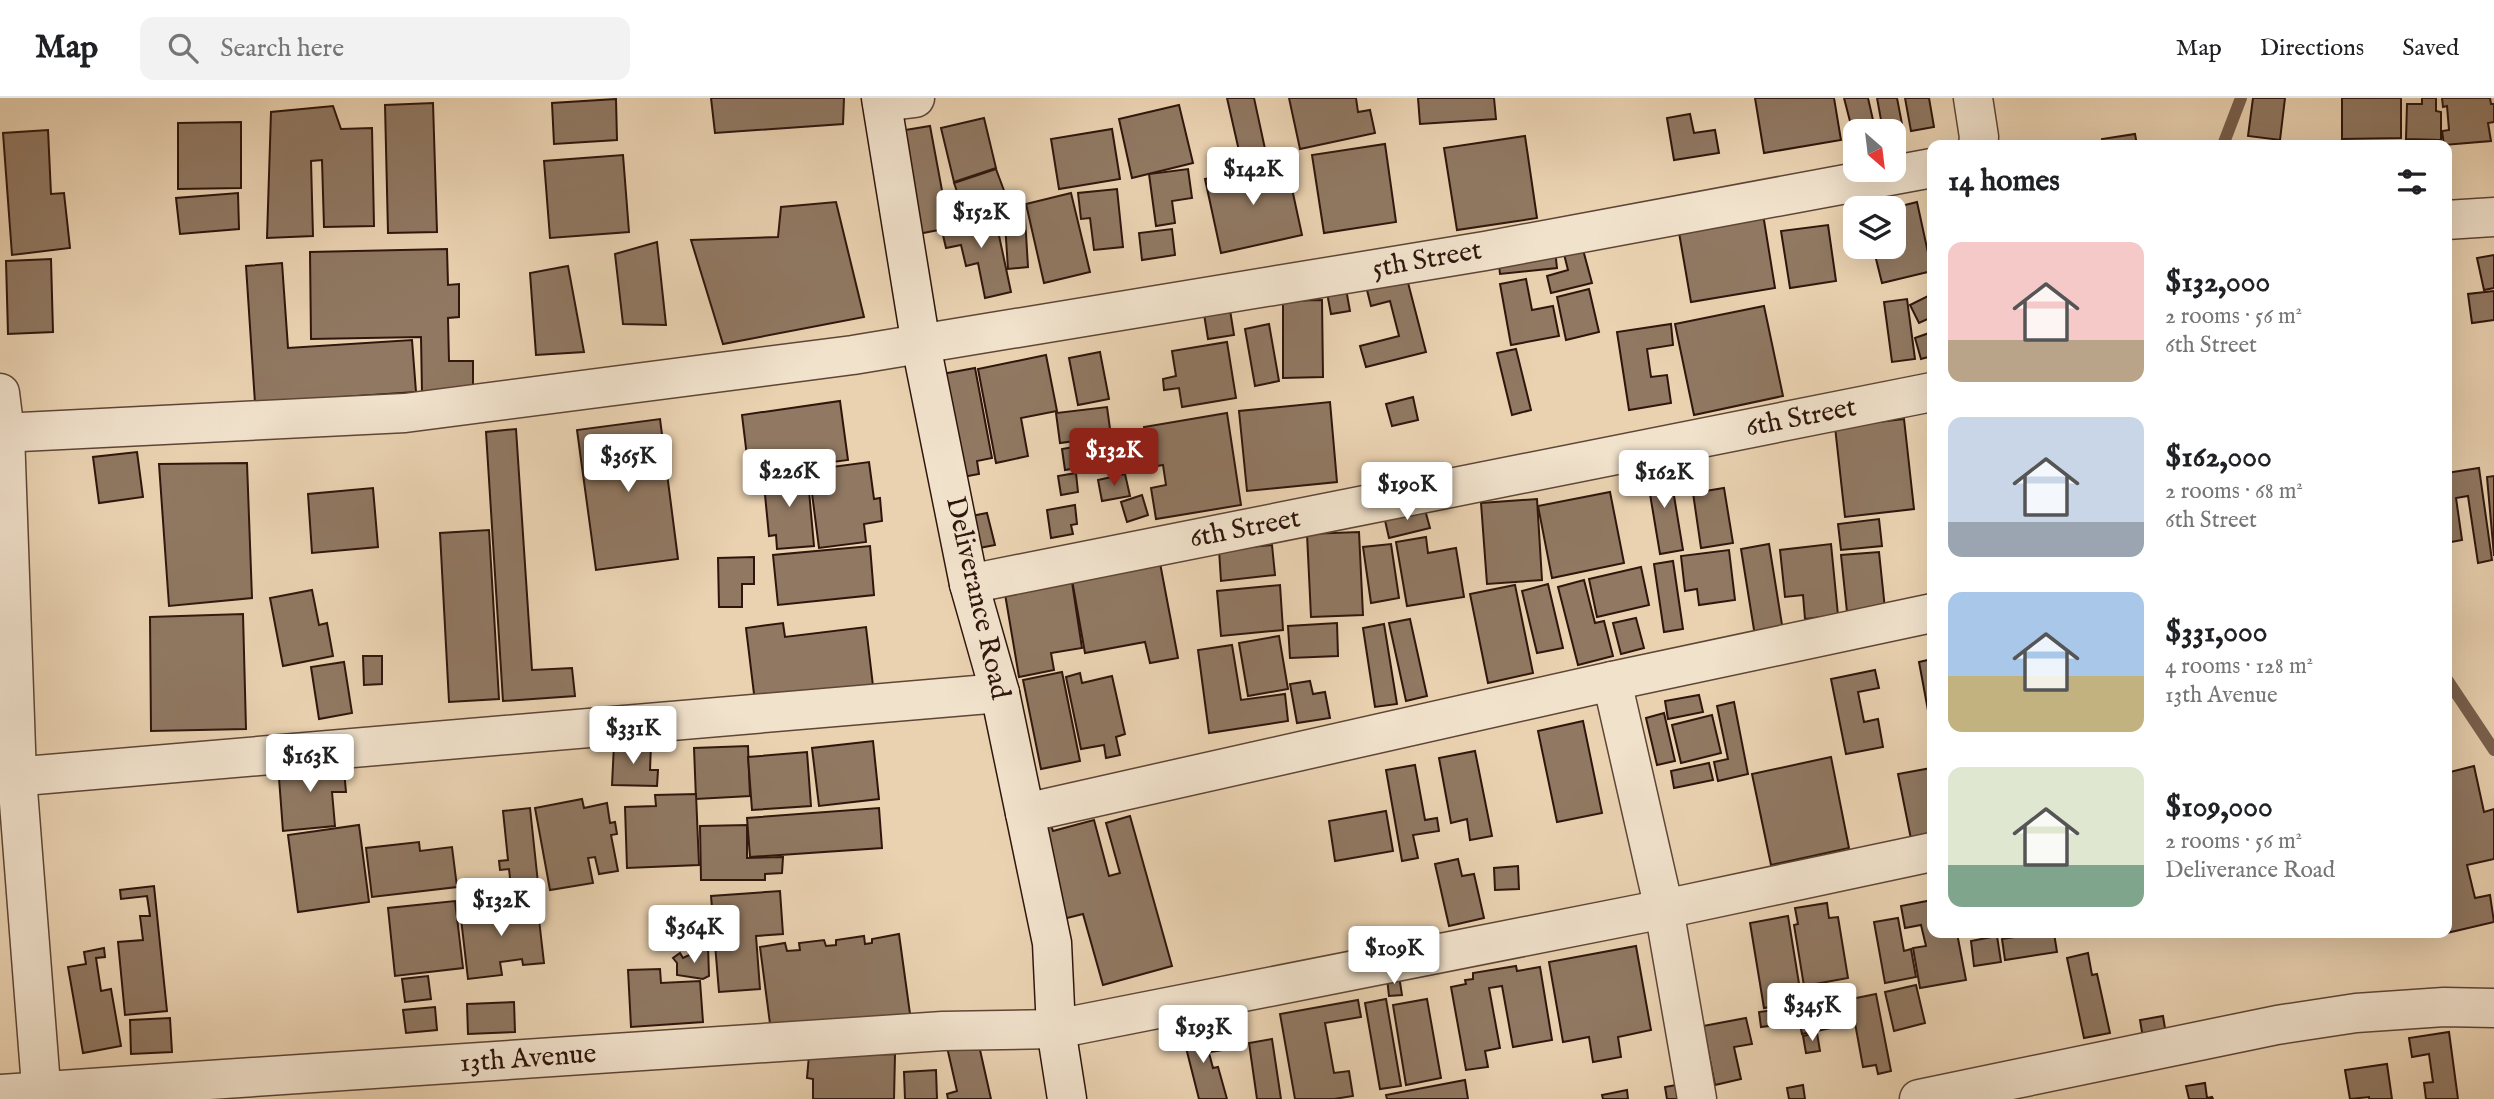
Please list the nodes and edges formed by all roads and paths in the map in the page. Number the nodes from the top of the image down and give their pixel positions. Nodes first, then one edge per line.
1 (1973, 98) edge
2 (893, 99) edge
3 (1979, 140) edge
4 (1927, 169) edge
5 (2494, 217) edge
6 (2452, 220) edge
7 (921, 345) junction
8 (0, 393) edge
9 (1927, 393) edge
10 (2, 433) edge
11 (969, 583) junction
12 (1927, 614) edge
13 (1612, 681) junction
14 (1000, 693) junction
15 (8, 777) edge
16 (1026, 813) junction
17 (1927, 853) edge
18 (1664, 909) junction
19 (2494, 1008) edge
20 (1056, 1029) junction
21 (0, 1094) edge
22 (42, 1095) edge
23 (1067, 1099) edge
24 (1697, 1099) edge
25 (1919, 1099) edge

1 - 3 street
2 - 7 street, Deliverance Road
4 - 7 street, 5th Street
5 - 6 street
7 - 10 street, 5th Street
7 - 11 street, Deliverance Road
8 - 10 street
9 - 11 street, 6th Street
10 - 15 street
11 - 14 street, Deliverance Road
12 - 13 street
13 - 16 street
13 - 18 street
14 - 15 street
14 - 16 street, Deliverance Road
15 - 22 street
16 - 20 street, Deliverance Road
17 - 18 street, 13th Avenue
18 - 20 street, 13th Avenue
18 - 24 street
19 - 25 street
20 - 22 street, 13th Avenue
20 - 23 street, Deliverance Road
21 - 22 street, 13th Avenue

